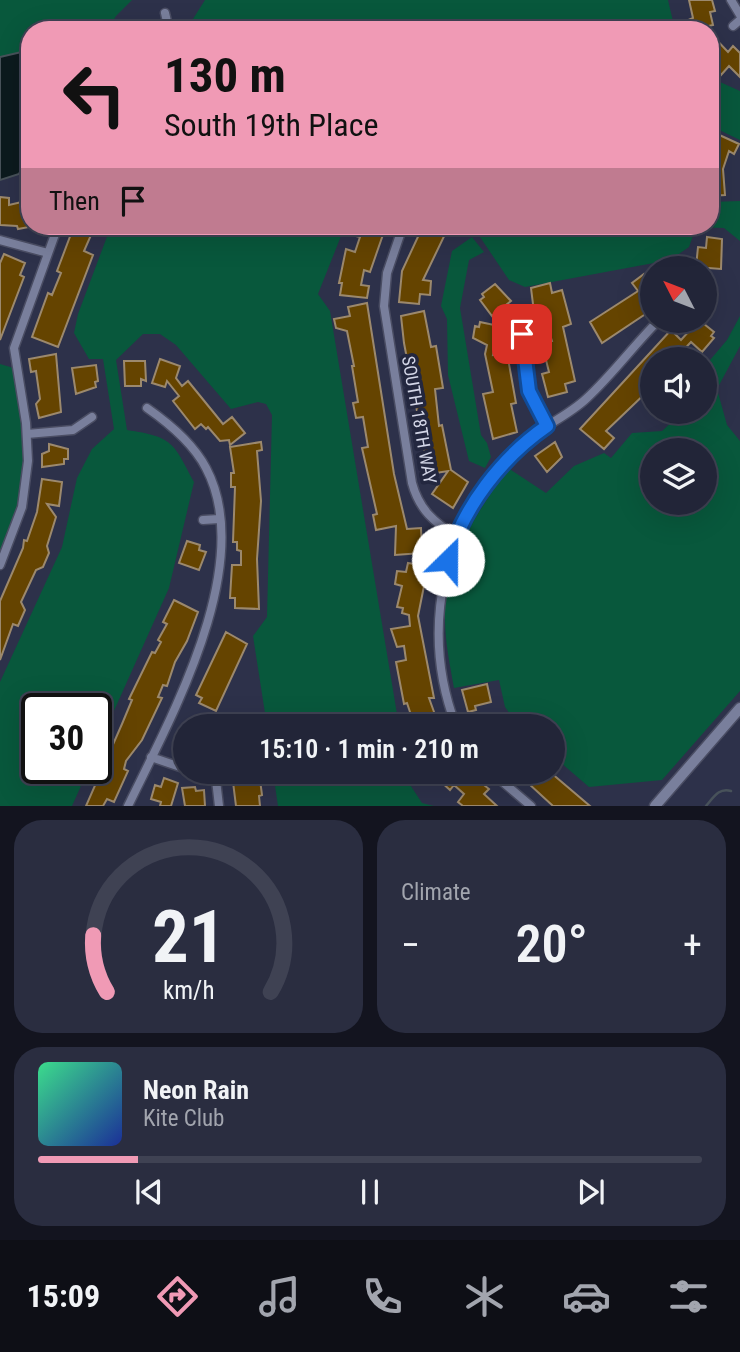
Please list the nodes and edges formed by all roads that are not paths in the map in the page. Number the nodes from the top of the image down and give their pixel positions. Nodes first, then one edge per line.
1 (731, 0) edge
2 (165, 13) dead end
3 (740, 15) edge
4 (167, 21) edge
5 (54, 235) edge
6 (400, 235) edge
7 (0, 240) edge
8 (47, 253) junction
9 (647, 333) edge
10 (522, 334) dead end
11 (147, 408) dead end
12 (92, 417) dead end
13 (547, 426) junction
14 (27, 434) junction
15 (219, 519) junction
16 (203, 520) dead end
17 (457, 536) junction
18 (0, 565) edge
19 (740, 708) edge
20 (453, 714) edge
21 (152, 757) junction
22 (173, 764) edge
23 (214, 784) edge
24 (505, 784) edge
25 (128, 806) edge
26 (219, 806) edge
27 (531, 806) edge
28 (655, 806) edge

1 - 3 street
2 - 4 street
5 - 8 street
6 - 17 street, SOUTH 18TH WAY
7 - 8 street
8 - 14 street
9 - 13 street
10 - 13 street
11 - 15 street
12 - 14 street
13 - 17 street
14 - 18 street
15 - 16 street
15 - 21 street
17 - 20 street
19 - 28 street
21 - 22 street
21 - 25 street
23 - 26 street
24 - 27 street

